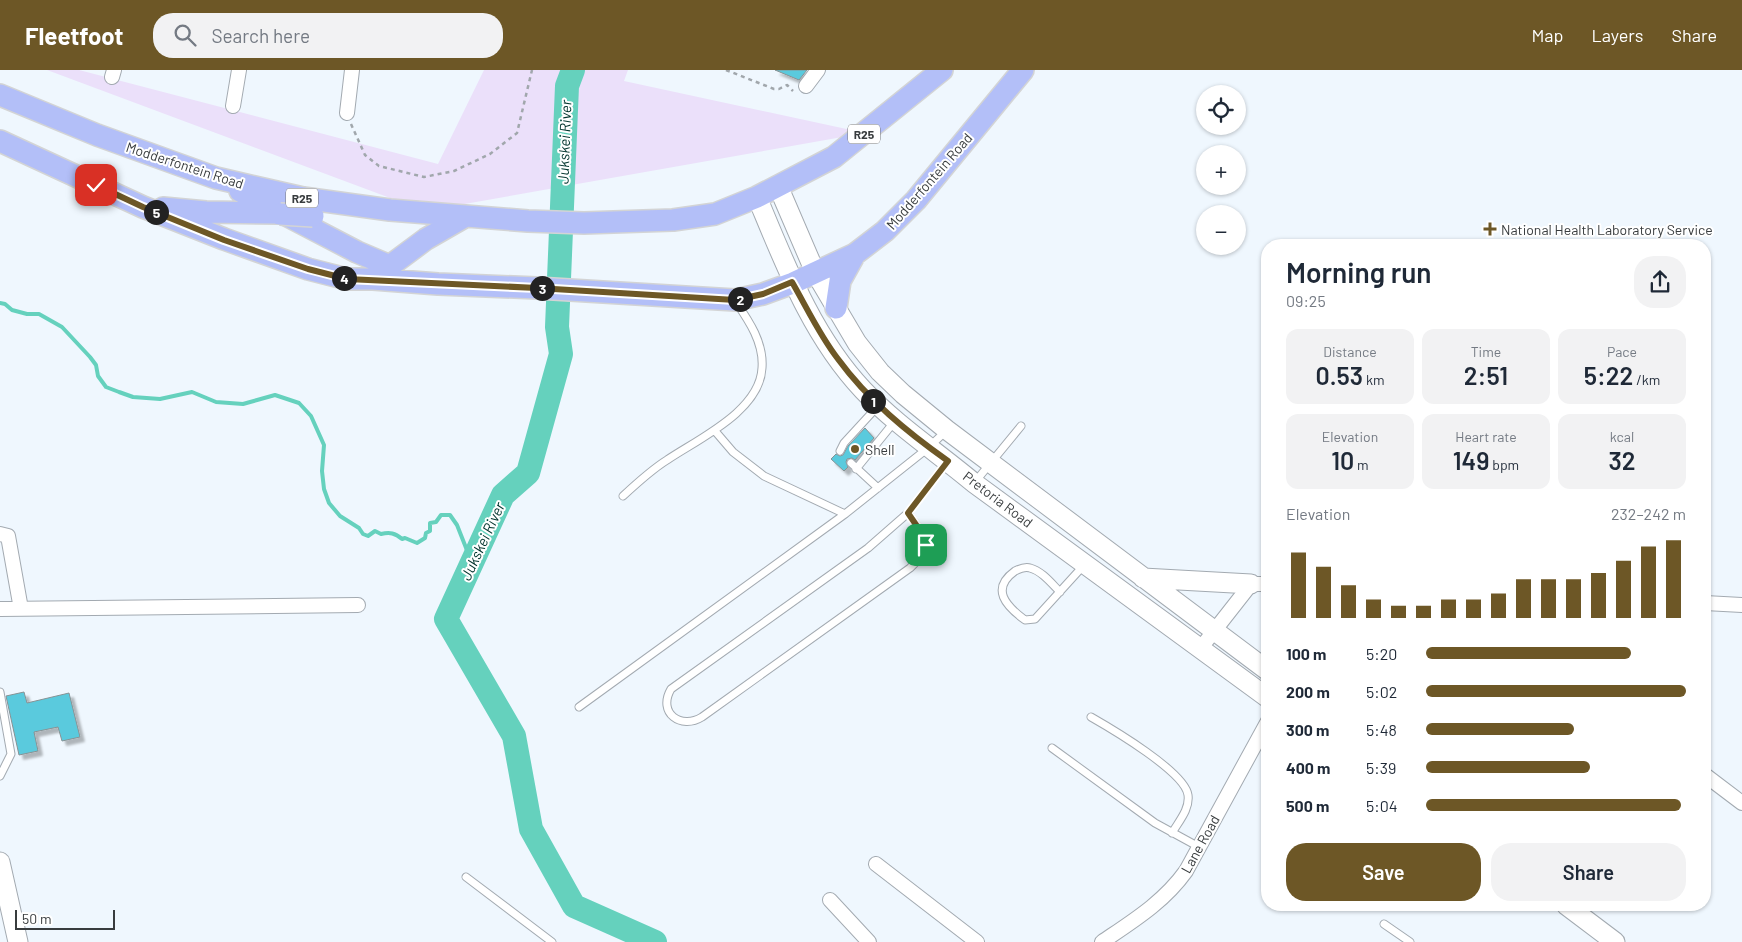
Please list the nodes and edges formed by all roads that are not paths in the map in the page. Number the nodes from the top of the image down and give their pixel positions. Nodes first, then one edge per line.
1 (239, 70) edge
2 (352, 70) edge
3 (818, 70) edge
4 (942, 70) edge
5 (1023, 70) edge
6 (0, 83) edge
7 (806, 86) road end
8 (0, 95) edge
9 (22, 103) junction
10 (233, 106) dead end
11 (347, 113) road end
12 (0, 141) edge
13 (216, 178) junction
14 (778, 186) junction
15 (757, 197) junction
16 (143, 207) junction
17 (390, 210) junction
18 (466, 216) junction
19 (855, 254) junction
20 (390, 266) junction
21 (815, 272) junction
22 (373, 279) junction
23 (792, 282) junction
24 (735, 300) junction
25 (836, 308) junction
26 (878, 406) junction
27 (896, 420) junction
28 (1021, 426) dead end
29 (947, 430) junction
30 (715, 431) junction
31 (928, 448) junction
32 (840, 451) dead end
33 (948, 461) junction
34 (991, 463) junction
35 (974, 483) junction
36 (878, 488) junction
37 (623, 496) dead end
38 (908, 513) junction
39 (845, 514) junction
40 (0, 534) edge
41 (1099, 545) junction
42 (1085, 564) junction
43 (1143, 578) junction
44 (1259, 584) edge
45 (1060, 592) junction
46 (1711, 603) edge
47 (358, 605) dead end
48 (1742, 605) edge
49 (0, 609) edge
50 (22, 609) junction
51 (1214, 630) junction
52 (1200, 649) junction
53 (1261, 666) edge
54 (0, 692) edge
55 (1261, 693) edge
56 (579, 707) dead end
57 (1091, 717) dead end
58 (1261, 734) edge
59 (1052, 748) dead end
60 (0, 776) edge
61 (1711, 780) edge
62 (1742, 803) edge
63 (1172, 833) junction
64 (1199, 846) junction
65 (0, 862) edge
66 (876, 864) dead end
67 (466, 877) dead end
68 (830, 900) dead end
69 (1574, 911) edge
70 (1384, 924) dead end
71 (18, 942) edge
72 (552, 942) edge
73 (869, 942) edge
74 (976, 942) edge
75 (1102, 942) edge
76 (1410, 942) edge
77 (1615, 942) edge

1 - 10 street
2 - 11 street
3 - 7 street
4 - 14 main road, Modderfontein Road / R25
5 - 19 main road, Modderfontein Road
6 - 9 main road
8 - 9 main road, Modderfontein Road / R25
9 - 13 main road, Modderfontein Road / R25
12 - 16 main road, Modderfontein Road
13 - 17 main road, Modderfontein Road / R25
13 - 20 main road
14 - 15 main road, Modderfontein Road / R25
14 - 21 main road, Pretoria Road
15 - 18 main road, Modderfontein Road / R25
15 - 23 main road, Pretoria Road
16 - 17 main road, bridge
16 - 22 main road, Modderfontein Road
17 - 18 main road, Modderfontein Road / R25
18 - 20 main road
19 - 21 main road, Modderfontein Road
19 - 25 main road
20 - 22 main road
21 - 23 main road, Modderfontein Road
21 - 25 main road, Pretoria Road
22 - 24 main road, Modderfontein Road
23 - 24 main road, Modderfontein Road
23 - 26 main road, Pretoria Road
24 - 30 lane
25 - 29 main road, Pretoria Road
26 - 27 main road, Pretoria Road
26 - 32 lane
27 - 31 main road, Pretoria Road
27 - 36 lane
28 - 34 lane
29 - 31 lane
29 - 34 main road, Pretoria Road
30 - 37 lane
30 - 39 lane
31 - 33 main road, Pretoria Road
31 - 36 lane
33 - 35 main road, Pretoria Road
33 - 38 lane
34 - 35 lane
34 - 41 main road, Pretoria Road
35 - 42 main road, Pretoria Road
36 - 39 lane
38 - 38 lane
39 - 56 lane
40 - 50 street
41 - 42 main road
41 - 43 main road, Pretoria Road
42 - 45 lane
42 - 52 main road, Pretoria Road
43 - 44 main road
43 - 51 main road, Pretoria Road
44 - 51 street
45 - 45 lane
46 - 48 street
47 - 50 street
49 - 50 street
51 - 52 street
51 - 53 main road, Pretoria Road
52 - 55 main road, Pretoria Road
54 - 60 lane
57 - 63 lane
58 - 64 street, Lane Road
59 - 63 lane
61 - 62 street
63 - 64 lane
64 - 75 street, Lane Road
65 - 71 main road
66 - 74 street
67 - 72 lane
68 - 73 street
69 - 77 main road
70 - 76 lane

